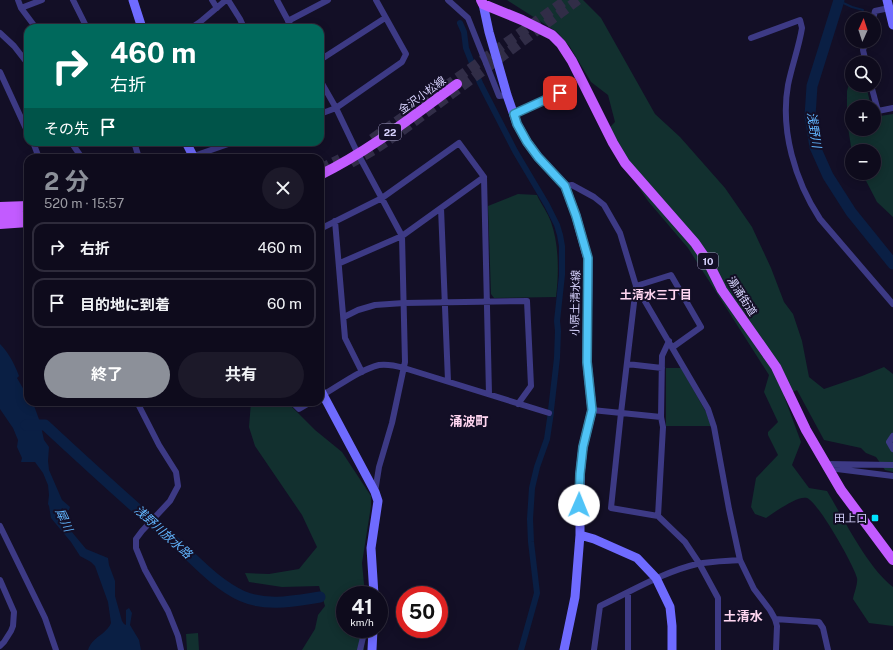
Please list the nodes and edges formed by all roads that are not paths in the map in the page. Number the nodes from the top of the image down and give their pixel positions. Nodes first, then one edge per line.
1 (18, 0) edge
2 (42, 0) edge
3 (73, 0) edge
4 (133, 0) edge
5 (212, 0) edge
6 (227, 0) edge
7 (277, 0) edge
8 (328, 0) edge
9 (376, 0) edge
10 (448, 0) edge
11 (482, 2) edge
12 (888, 4) edge
13 (21, 8) junction
14 (217, 8) junction
15 (876, 12) edge
16 (385, 18) junction
17 (288, 21) junction
18 (33, 24) edge
19 (85, 24) edge
20 (141, 24) edge
21 (203, 24) edge
22 (242, 24) edge
23 (290, 24) edge
24 (893, 25) edge
25 (0, 33) edge
26 (751, 38) dead end
27 (324, 57) edge
28 (24, 59) edge
29 (0, 72) edge
30 (457, 84) dead end
31 (324, 87) edge
32 (874, 92) edge
33 (560, 93) dead end
34 (507, 96) junction
35 (336, 108) junction
36 (893, 108) edge
37 (324, 112) edge
38 (514, 114) junction
39 (24, 124) edge
40 (223, 146) edge
41 (200, 154) edge
42 (358, 154) junction
43 (324, 173) edge
44 (484, 177) junction
45 (565, 186) junction
46 (382, 198) junction
47 (0, 200) edge
48 (24, 201) edge
49 (24, 206) edge
50 (0, 207) edge
51 (441, 208) junction
52 (24, 216) edge
53 (0, 217) edge
54 (335, 221) junction
55 (24, 222) edge
56 (0, 224) edge
57 (324, 227) edge
58 (402, 236) junction
59 (340, 263) junction
60 (636, 286) junction
61 (445, 302) junction
62 (487, 302) junction
63 (404, 303) junction
64 (893, 304) edge
65 (344, 317) junction
66 (671, 344) junction
67 (627, 364) junction
68 (404, 368) junction
69 (662, 368) junction
70 (362, 372) junction
71 (448, 381) junction
72 (324, 391) edge
73 (489, 394) junction
74 (324, 398) edge
75 (518, 404) junction
76 (139, 406) edge
77 (296, 406) edge
78 (304, 406) edge
79 (592, 410) junction
80 (549, 413) dead end
81 (620, 414) junction
82 (661, 417) junction
83 (893, 436) edge
84 (893, 449) edge
85 (893, 465) edge
86 (827, 466) junction
87 (893, 476) edge
88 (375, 492) junction
89 (658, 516) junction
90 (0, 526) edge
91 (2, 533) edge
92 (580, 536) junction
93 (740, 560) junction
94 (893, 560) edge
95 (699, 563) junction
96 (656, 578) junction
97 (0, 580) edge
98 (373, 586) edge
99 (628, 593) junction
100 (775, 619) junction
101 (363, 638) edge
102 (373, 638) edge
103 (0, 646) edge
104 (56, 650) edge
105 (181, 650) edge
106 (360, 650) edge
107 (372, 650) edge
108 (564, 650) edge
109 (594, 650) edge
110 (628, 650) edge
111 (672, 650) edge
112 (718, 650) edge
113 (776, 650) edge
114 (828, 650) edge

1 - 13 street
2 - 13 street
3 - 19 street
4 - 20 main road
5 - 14 street
6 - 14 street
6 - 22 street
7 - 17 street
8 - 17 street
9 - 16 street
10 - 34 street
11 - 34 main road, 小原土清水線
11 - 86 main road, 湯涌街道 / 10
12 - 15 street
12 - 24 main road
13 - 18 street
14 - 21 street
16 - 27 street
16 - 35 street
17 - 23 street
25 - 28 street
26 - 64 street
29 - 39 street
30 - 42 main road, 金沢小松線 / 22
31 - 35 street
32 - 36 street
33 - 38 street
34 - 38 main road, 小原土清水線
35 - 37 street
35 - 42 street
38 - 45 main road, 小原土清水線
40 - 41 street
42 - 43 main road, 金沢小松線 / 22
42 - 46 street
44 - 46 street
44 - 51 street
44 - 62 street
45 - 60 street
45 - 79 main road, 小原土清水線
46 - 54 street
46 - 58 street
47 - 48 main road
49 - 50 main road
51 - 58 street
51 - 61 street
52 - 53 main road
54 - 57 street
54 - 59 street
55 - 56 main road
58 - 59 street
58 - 63 street
59 - 65 street
60 - 66 street
60 - 66 street
60 - 67 street
61 - 62 street
61 - 63 street
61 - 71 street
62 - 73 street
62 - 75 street
63 - 65 street
63 - 68 street
65 - 70 street
66 - 69 street
66 - 93 street
67 - 69 street
67 - 81 street
68 - 70 street
68 - 71 street
68 - 88 street
69 - 82 street
70 - 72 street
71 - 73 street
73 - 75 street
74 - 88 main road
75 - 80 street
76 - 105 street
77 - 78 street
79 - 81 street
79 - 92 main road, 小原土清水線
81 - 82 street
81 - 89 street
82 - 89 street
83 - 84 street
85 - 86 street
86 - 87 street
86 - 94 main road, 湯涌街道 / 10
88 - 98 main road
89 - 95 street
90 - 91 street
91 - 104 street
92 - 96 main road
92 - 108 main road, 小原土清水線
93 - 95 street
93 - 100 street
95 - 96 street
95 - 112 street
96 - 99 street
96 - 111 main road
97 - 103 street
99 - 109 street
99 - 110 street
100 - 113 street
100 - 114 street
101 - 106 street
102 - 107 main road

